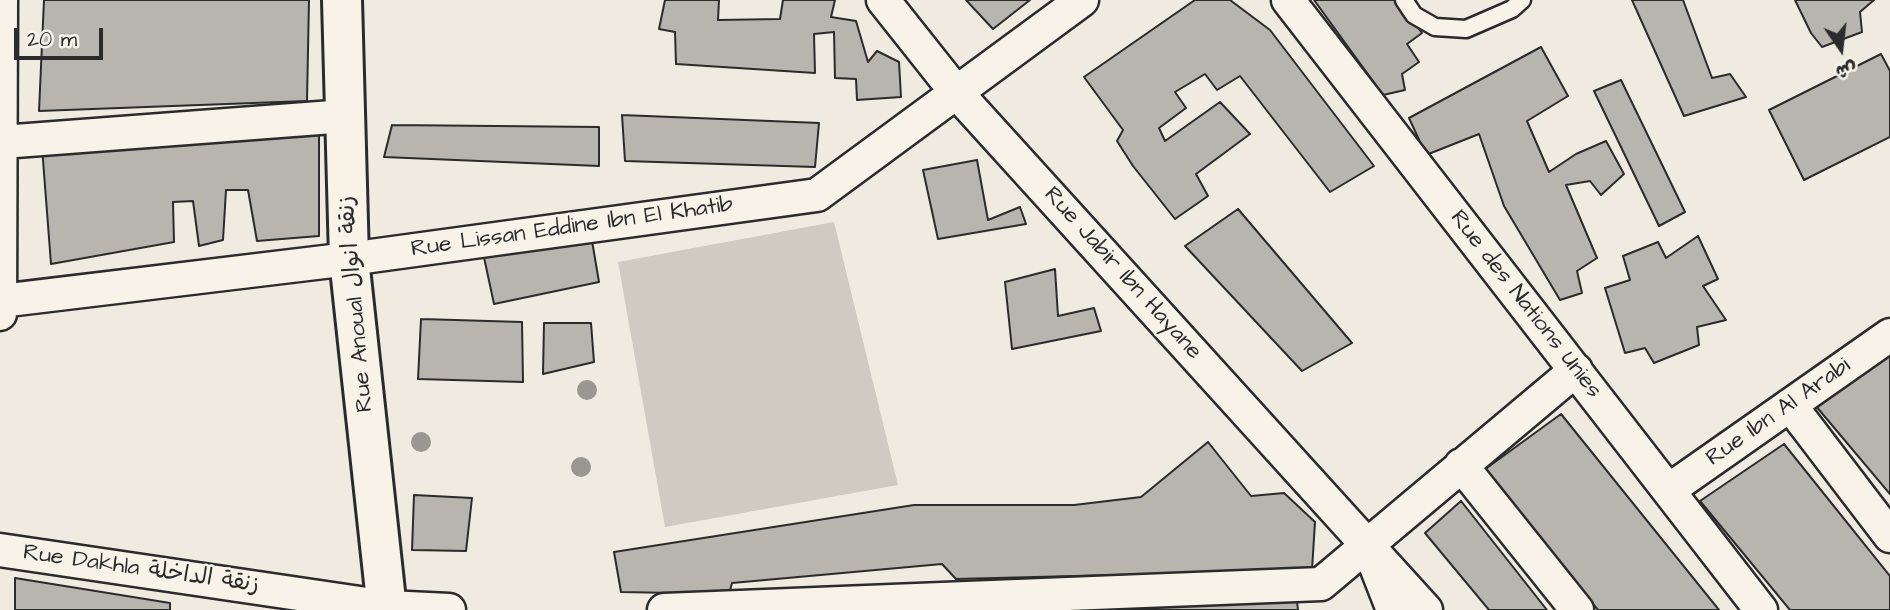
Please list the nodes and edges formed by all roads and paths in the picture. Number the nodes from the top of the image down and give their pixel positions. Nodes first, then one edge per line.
1 (1, 0) edge
2 (342, 0) edge
3 (883, 0) edge
4 (1288, 0) edge
5 (1404, 0) edge
6 (1522, 0) edge
7 (1075, 2) edge
8 (956, 92) junction
9 (346, 116) junction
10 (2, 142) edge
11 (349, 259) junction
12 (0, 301) edge
13 (0, 314) edge
14 (1890, 335) edge
15 (1576, 370) junction
16 (1790, 405) junction
17 (1461, 465) junction
18 (1668, 490) junction
19 (1890, 536) edge
20 (1367, 544) junction
21 (0, 550) edge
22 (1305, 597) edge
23 (917, 605) edge
24 (815, 607) edge
25 (387, 608) edge
26 (449, 610) edge
27 (677, 610) edge
28 (1393, 610) edge
29 (1426, 610) edge
30 (1577, 610) edge
31 (1761, 610) edge

1 - 10 street
2 - 9 street, Rue Anoual زنقة انوال
3 - 8 street, Rue Jabir Ibn Hayane
4 - 15 street, Rue des Nations Unies
5 - 6 lane
7 - 8 street, Rue Lissan Eddine Ibn El Khatib
8 - 11 street, Rue Lissan Eddine Ibn El Khatib
8 - 20 street, Rue Jabir Ibn Hayane
9 - 10 street
9 - 11 street, Rue Anoual زنقة انوال
10 - 12 street
11 - 12 street, Rue Lissan Eddine Ibn El Khatib
11 - 25 street, Rue Anoual زنقة انوال
12 - 13 street
14 - 16 street, Rue Ibn Al Arabi
15 - 17 street
15 - 18 street, Rue des Nations Unies
16 - 18 street, Rue Ibn Al Arabi
16 - 19 street
17 - 20 street
17 - 30 street
18 - 31 street, Rue des Nations Unies
20 - 22 street
20 - 28 street
20 - 29 street, Rue Jabir Ibn Hayane
21 - 25 street, Rue Dakhla زنقة الداخلة
22 - 23 street
23 - 24 street
24 - 27 street
25 - 26 street, Rue Dakhla زنقة الداخلة

